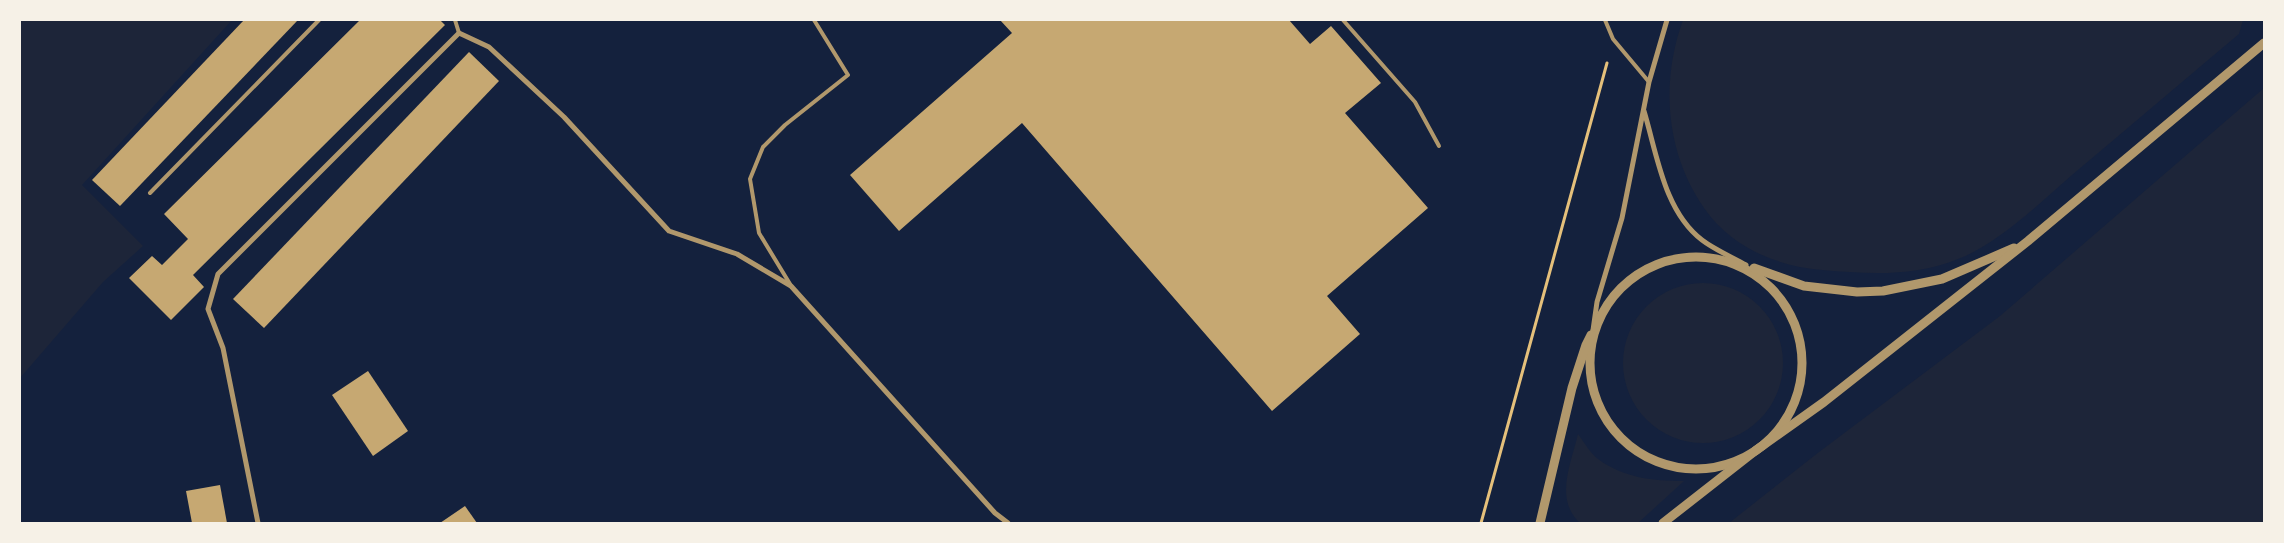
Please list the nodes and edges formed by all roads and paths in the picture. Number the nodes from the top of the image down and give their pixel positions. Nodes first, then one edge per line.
1 (319, 20) edge
2 (455, 20) edge
3 (814, 20) edge
4 (1343, 20) edge
5 (1605, 20) edge
6 (1667, 20) edge
7 (459, 33) junction
8 (1613, 39) junction
9 (2264, 43) edge
10 (1649, 82) junction
11 (1644, 111) junction
12 (1439, 146) dead end
13 (150, 193) dead end
14 (2028, 241) junction
15 (1746, 265) junction
16 (791, 286) junction
17 (1593, 330) junction
18 (1755, 451) junction
19 (258, 523) edge
20 (1008, 523) edge
21 (1481, 523) edge
22 (1540, 523) edge
23 (1663, 523) edge

1 - 13 lane
2 - 7 lane
3 - 16 lane
4 - 12 lane
5 - 8 lane
6 - 10 street
7 - 16 street
7 - 19 street
8 - 10 lane
8 - 21 path
9 - 14 street
10 - 11 street
11 - 15 street
11 - 17 street
14 - 15 street
14 - 18 street
15 - 17 street
15 - 18 street
16 - 20 street
17 - 18 street
17 - 22 street
18 - 23 street

